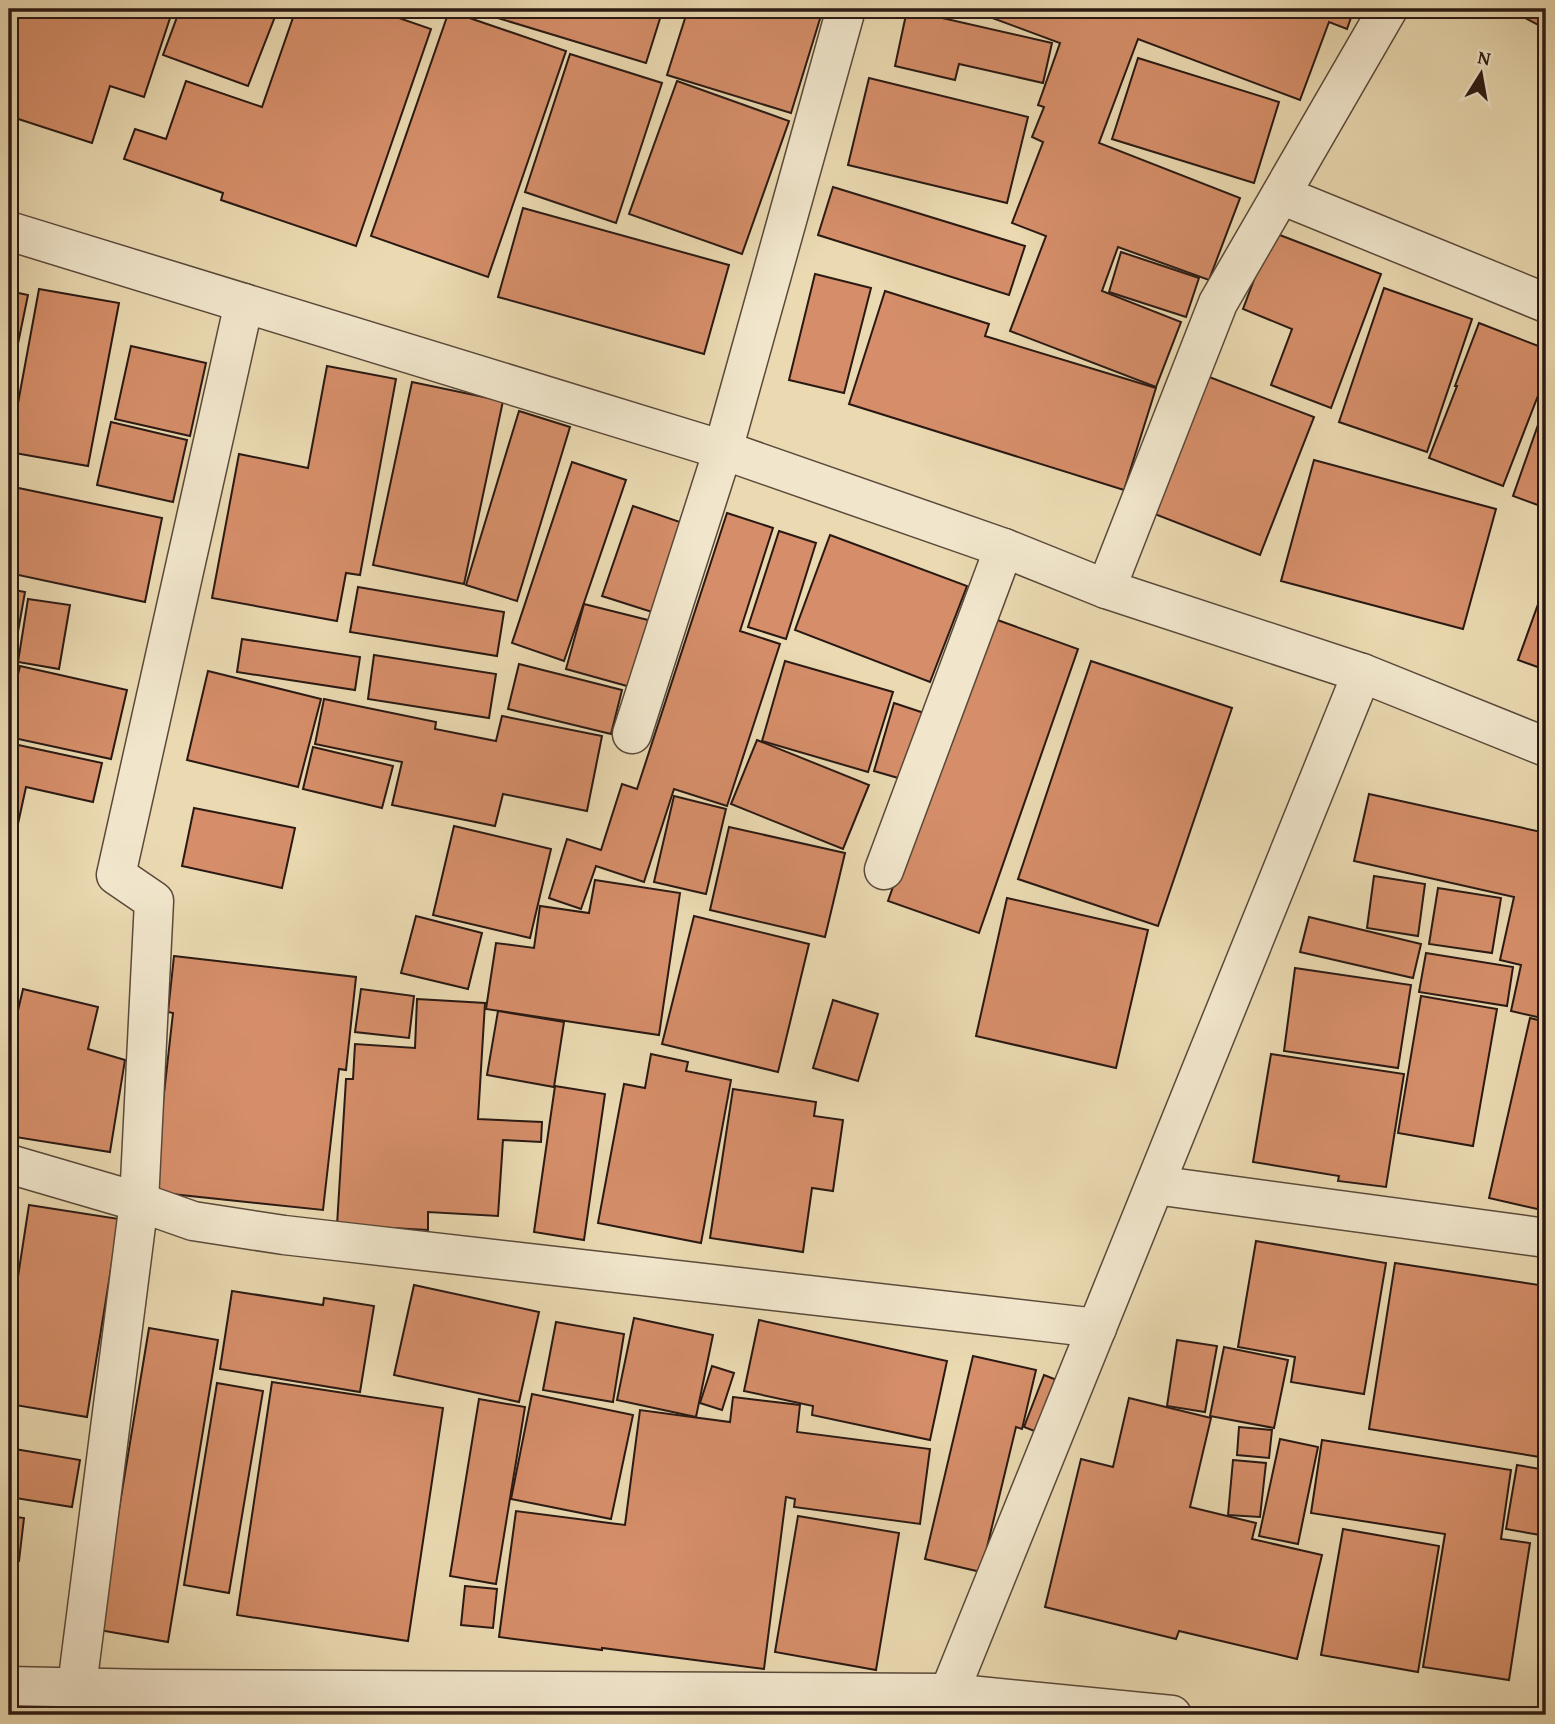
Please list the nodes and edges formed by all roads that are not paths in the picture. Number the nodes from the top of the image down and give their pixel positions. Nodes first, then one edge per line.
1 (846, 9) edge
2 (1388, 9) edge
3 (1281, 195) junction
4 (9, 231) edge
5 (244, 303) junction
6 (1546, 303) edge
7 (723, 450) junction
8 (1004, 548) junction
9 (1106, 589) junction
10 (1362, 673) junction
11 (632, 734) dead end
12 (1546, 747) edge
13 (884, 870) dead end
14 (9, 1164) edge
15 (1155, 1185) junction
16 (139, 1202) junction
17 (1546, 1237) edge
18 (1097, 1328) junction
19 (9, 1686) edge
20 (78, 1686) junction
21 (211, 1702) edge
22 (455, 1703) edge
23 (949, 1704) edge
24 (1172, 1715) edge

1 - 7 street
2 - 3 street
3 - 6 street
3 - 9 street
4 - 5 street
5 - 7 street
5 - 16 street
7 - 8 street
7 - 11 street
8 - 9 street
8 - 13 street
9 - 10 street
10 - 12 street
10 - 15 street
14 - 16 street
15 - 17 street
15 - 18 street
16 - 18 street
16 - 20 street
18 - 23 street
19 - 20 street
20 - 21 street
21 - 22 street
22 - 23 street
23 - 24 street

